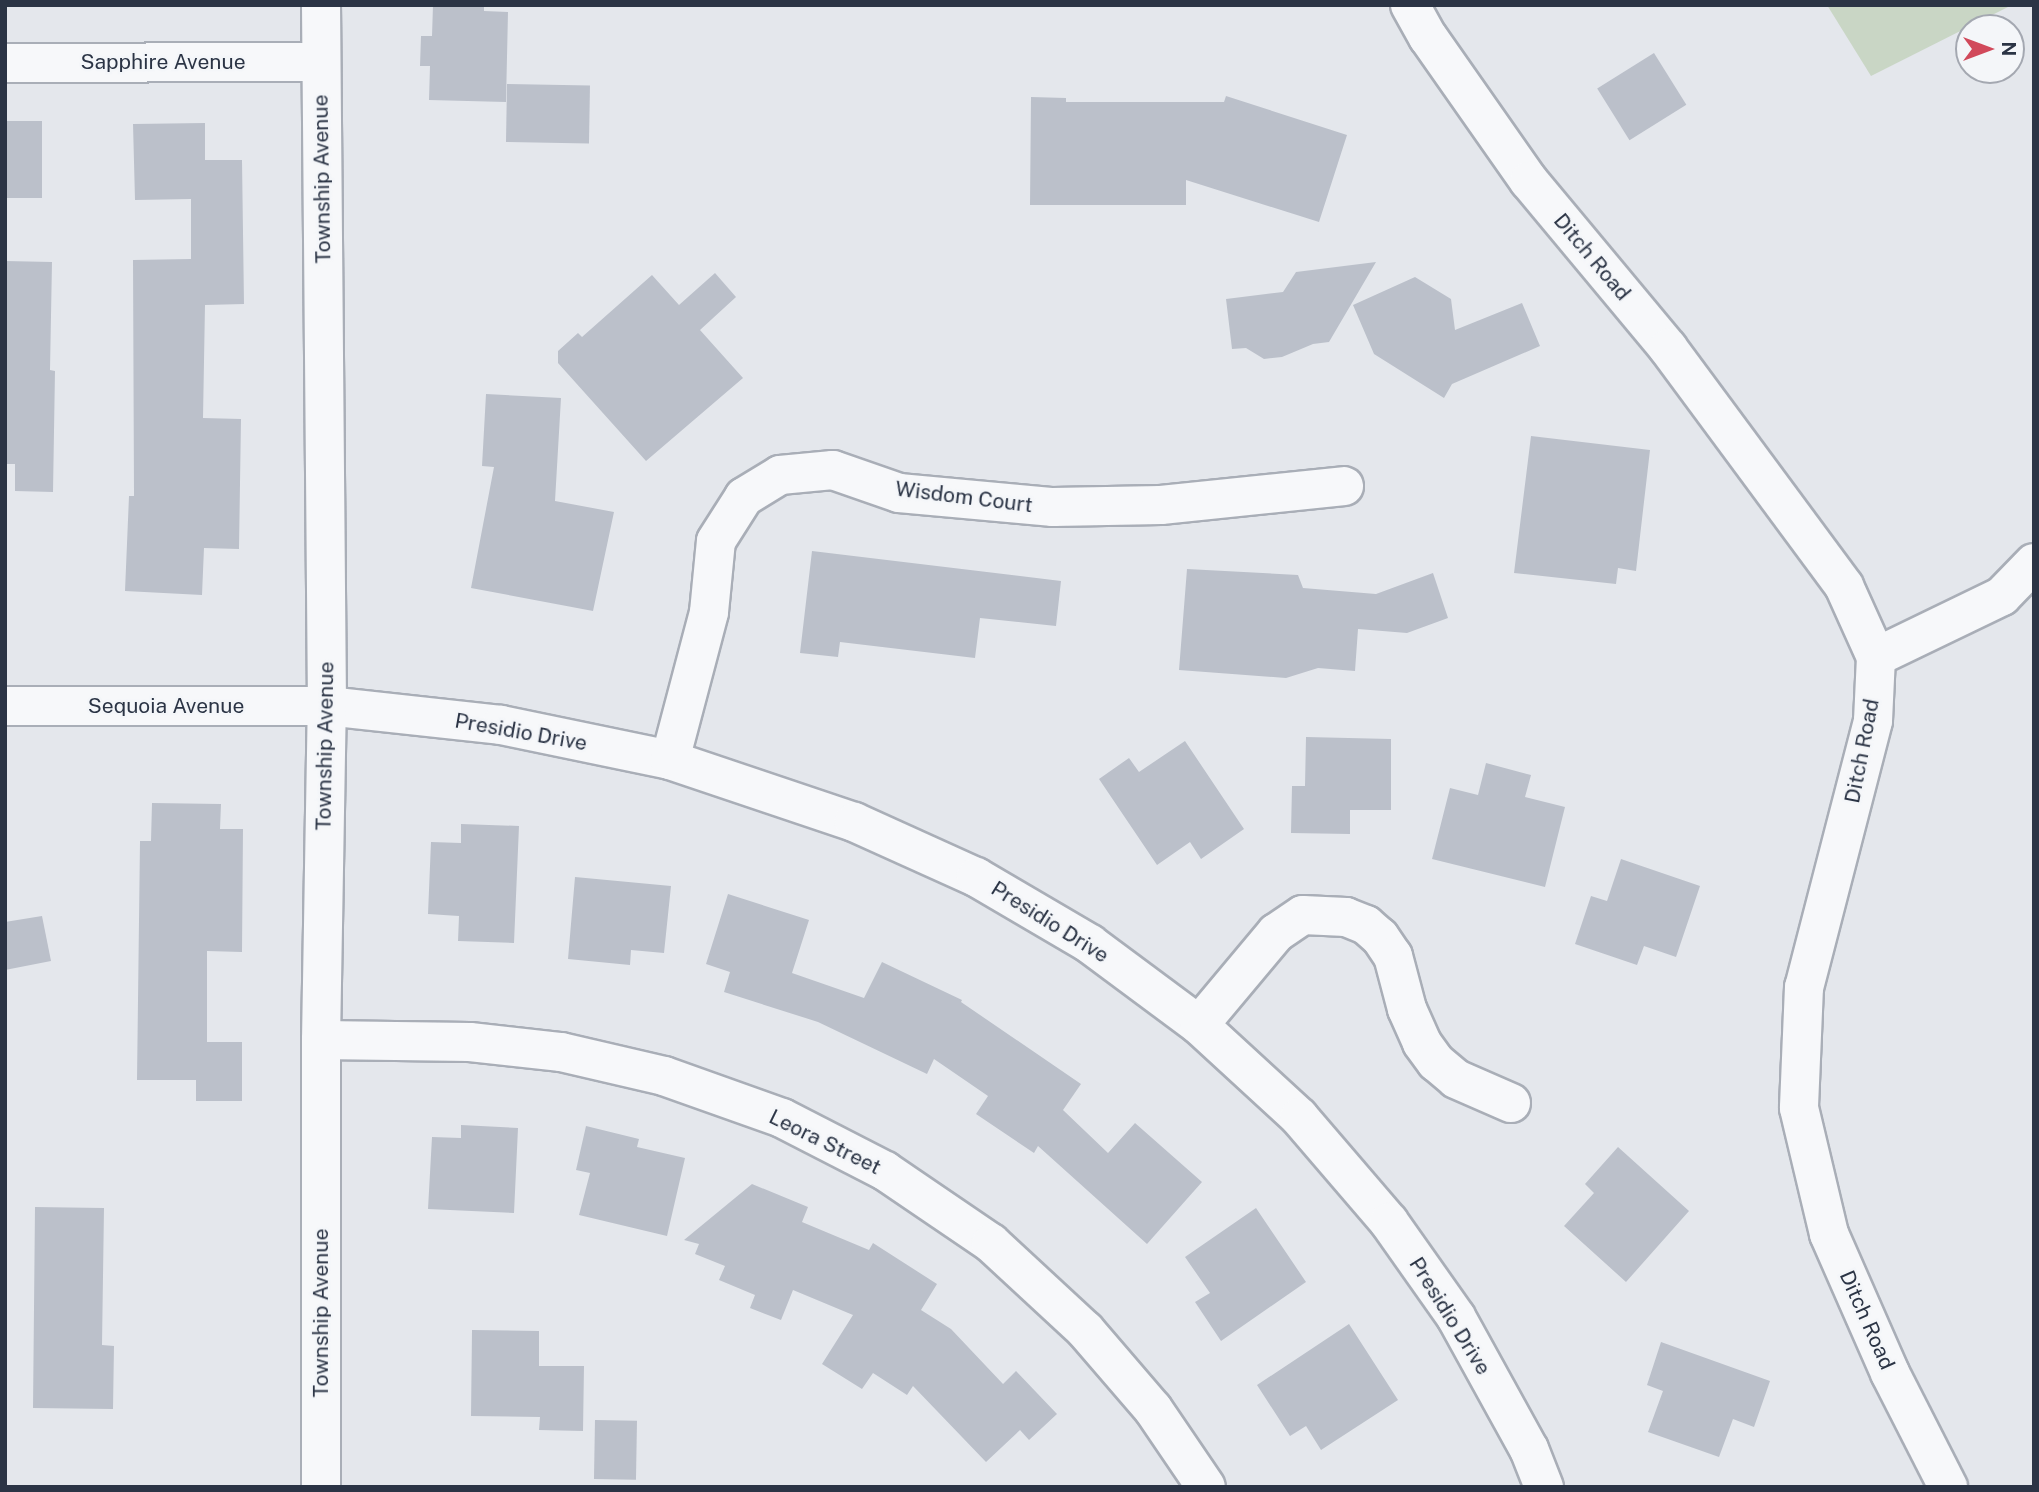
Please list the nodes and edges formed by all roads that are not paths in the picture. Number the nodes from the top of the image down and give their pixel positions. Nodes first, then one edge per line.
1 (321, 5) edge
2 (1410, 5) edge
3 (321, 62) junction
4 (5, 63) edge
5 (1344, 485) dead end
6 (2034, 563) edge
7 (1876, 657) junction
8 (5, 706) edge
9 (327, 706) junction
10 (670, 760) junction
11 (1199, 1025) junction
12 (321, 1040) junction
13 (1511, 1103) dead end
14 (321, 1487) edge
15 (1206, 1487) edge
16 (1544, 1487) edge
17 (1948, 1487) edge

1 - 3 street, Township Avenue
2 - 7 street, Ditch Road
3 - 4 street, Sapphire Avenue
3 - 9 street, Township Avenue
5 - 10 street, Wisdom Court
6 - 7 street
7 - 17 street, Ditch Road
8 - 9 street, Sequoia Avenue
9 - 10 street, Presidio Drive
9 - 12 street, Township Avenue
10 - 11 street, Presidio Drive
11 - 13 street
11 - 16 street, Presidio Drive
12 - 14 street, Township Avenue
12 - 15 street, Leora Street

